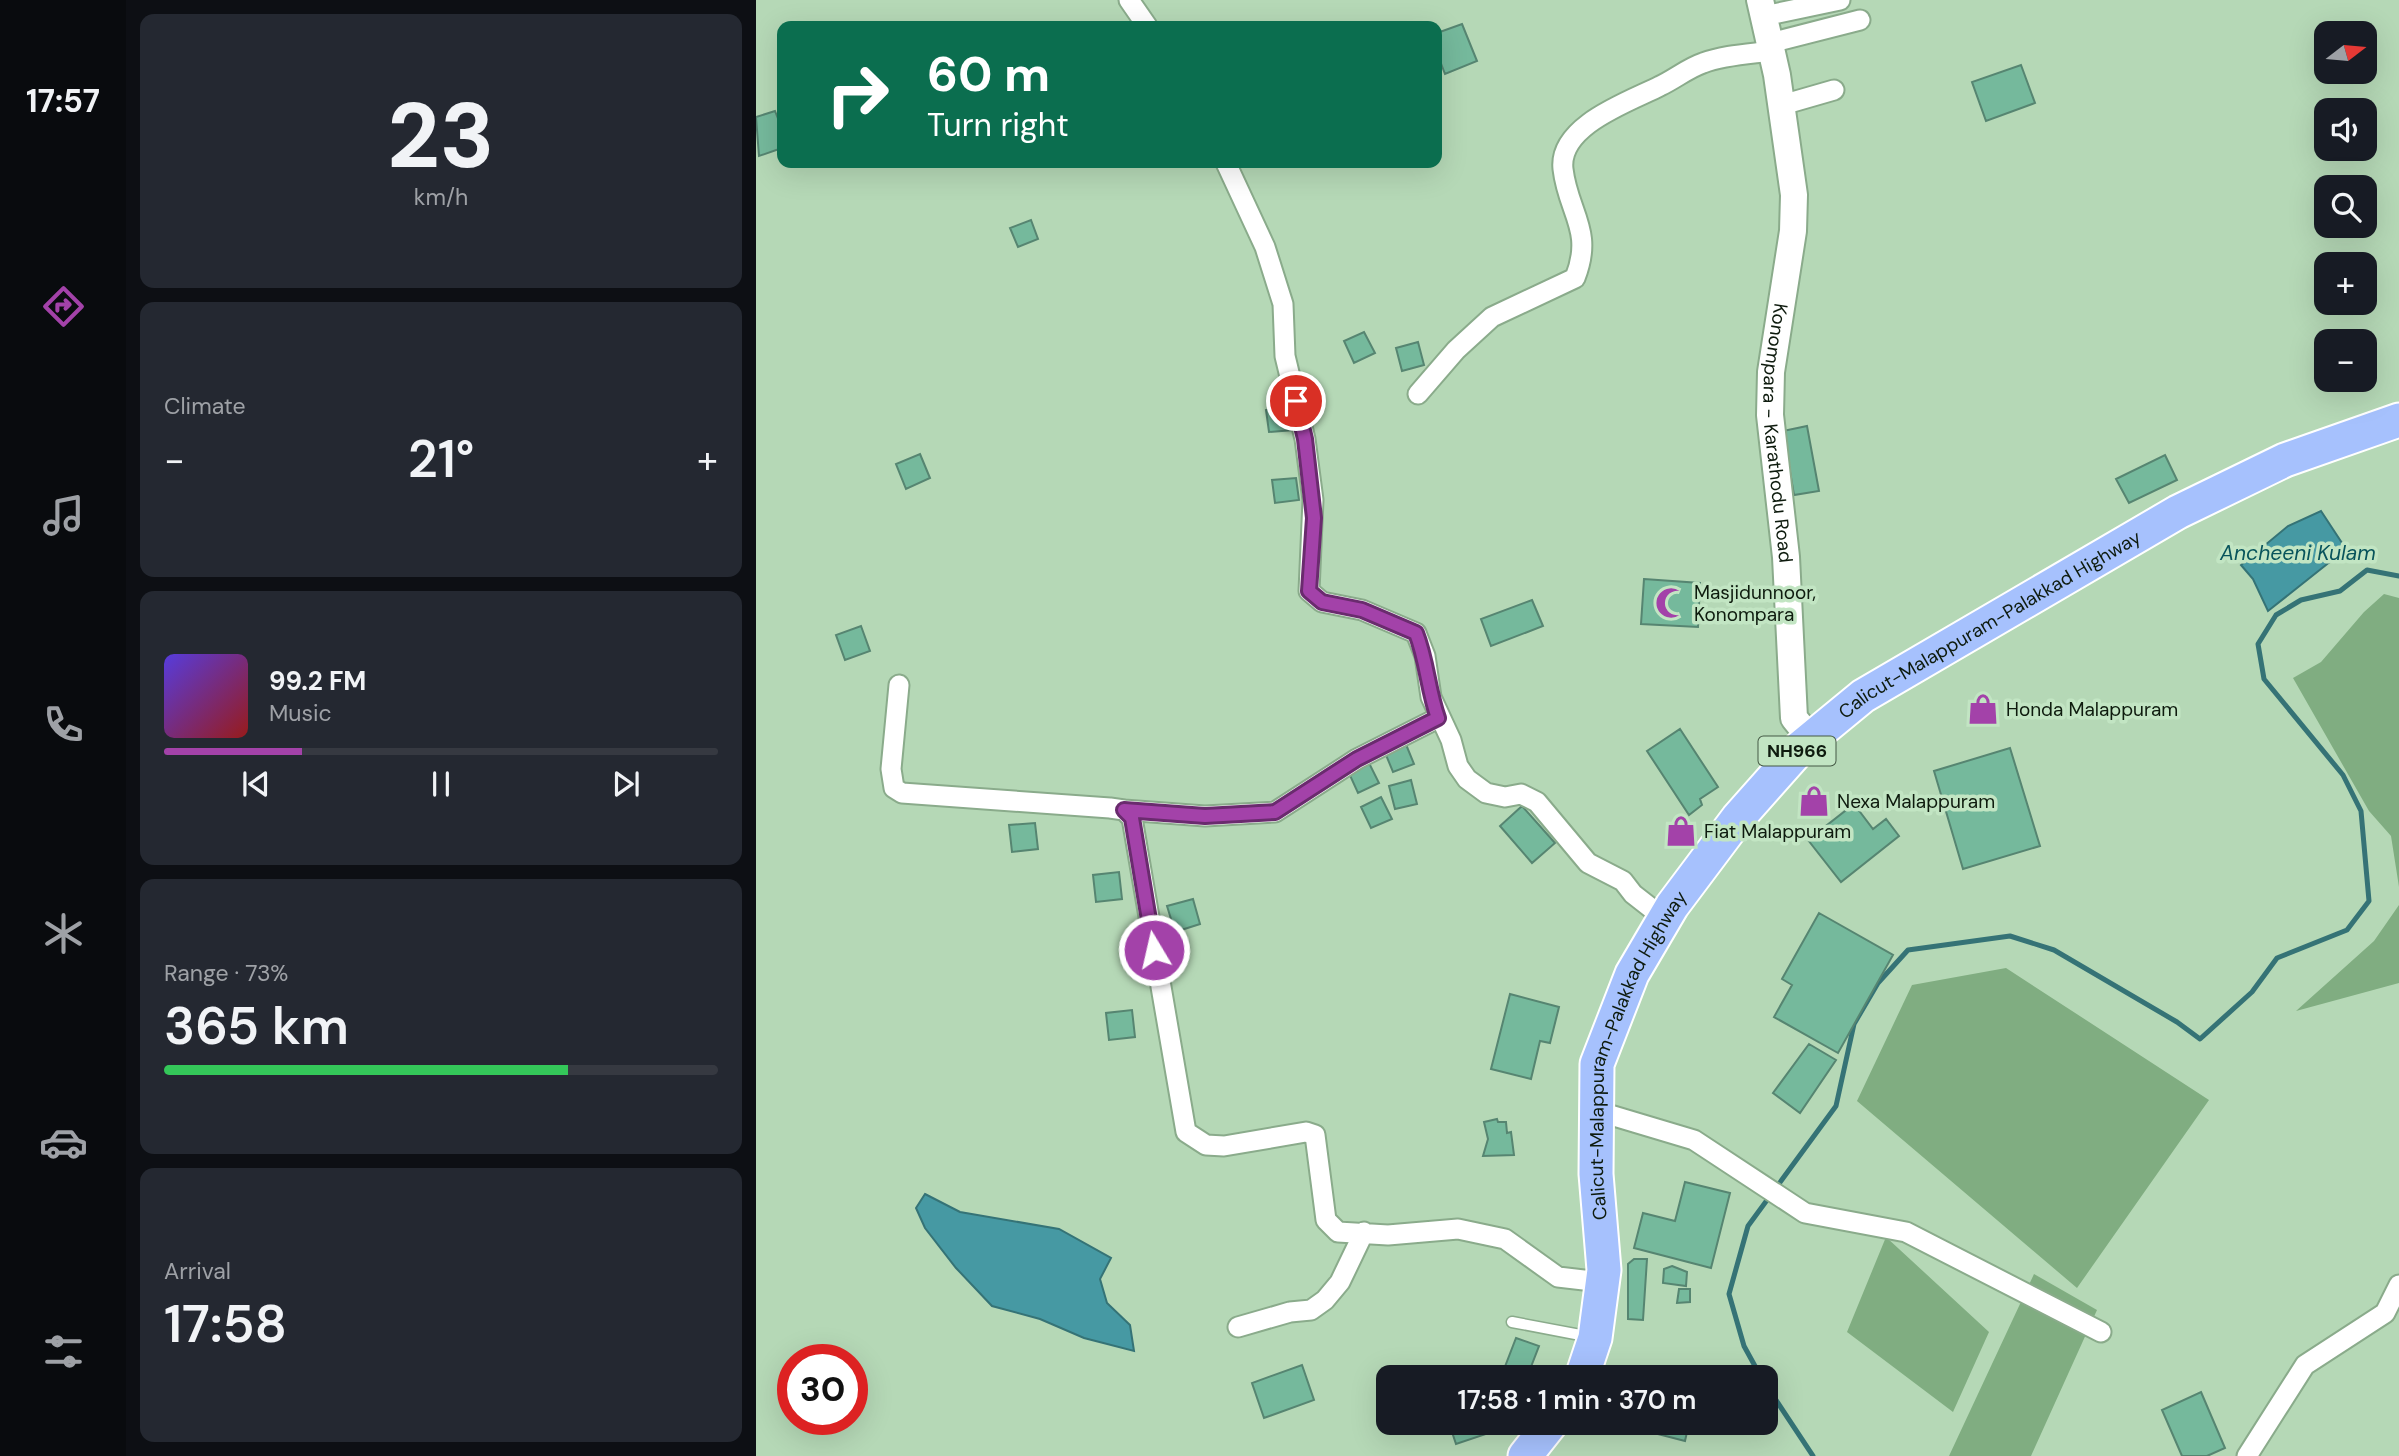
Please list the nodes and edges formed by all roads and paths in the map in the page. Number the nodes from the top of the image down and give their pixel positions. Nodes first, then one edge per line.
1 (1129, 0) edge
2 (1840, 0) edge
3 (1762, 8) edge
4 (1860, 20) dead end
5 (1144, 21) edge
6 (1771, 47) junction
7 (1834, 90) dead end
8 (1782, 105) junction
9 (1228, 168) edge
10 (1418, 394) dead end
11 (2399, 420) edge
12 (899, 685) dead end
13 (1438, 718) junction
14 (1800, 737) junction
15 (1124, 810) junction
16 (1665, 919) junction
17 (1597, 1111) junction
18 (1364, 1231) junction
19 (1601, 1282) junction
20 (2399, 1285) edge
21 (1512, 1322) dead end
22 (1238, 1327) dead end
23 (2101, 1332) dead end
24 (1595, 1338) junction
25 (1586, 1365) edge
26 (1542, 1435) edge
27 (1525, 1456) edge
28 (2247, 1456) edge

1 - 5 street
2 - 3 street
3 - 6 main road, Konompara - Karathodu Road
4 - 6 street
6 - 8 main road, Konompara - Karathodu Road
6 - 10 street
7 - 8 street
8 - 14 main road, Konompara - Karathodu Road
9 - 13 street
11 - 14 highway, Calicut-Malappuram-Palakkad Highway / NH966
12 - 15 street
13 - 15 street
13 - 16 street
14 - 16 highway, Calicut-Malappuram-Palakkad Highway / NH966
15 - 18 street
16 - 17 highway, Calicut-Malappuram-Palakkad Highway / NH966
17 - 19 highway, Calicut-Malappuram-Palakkad Highway / NH966
17 - 23 street
18 - 19 street
18 - 22 street
19 - 24 highway, Calicut-Malappuram-Palakkad Highway / NH966
20 - 28 street
21 - 24 lane
24 - 25 highway, Calicut-Malappuram-Palakkad Highway / NH966
26 - 27 highway

